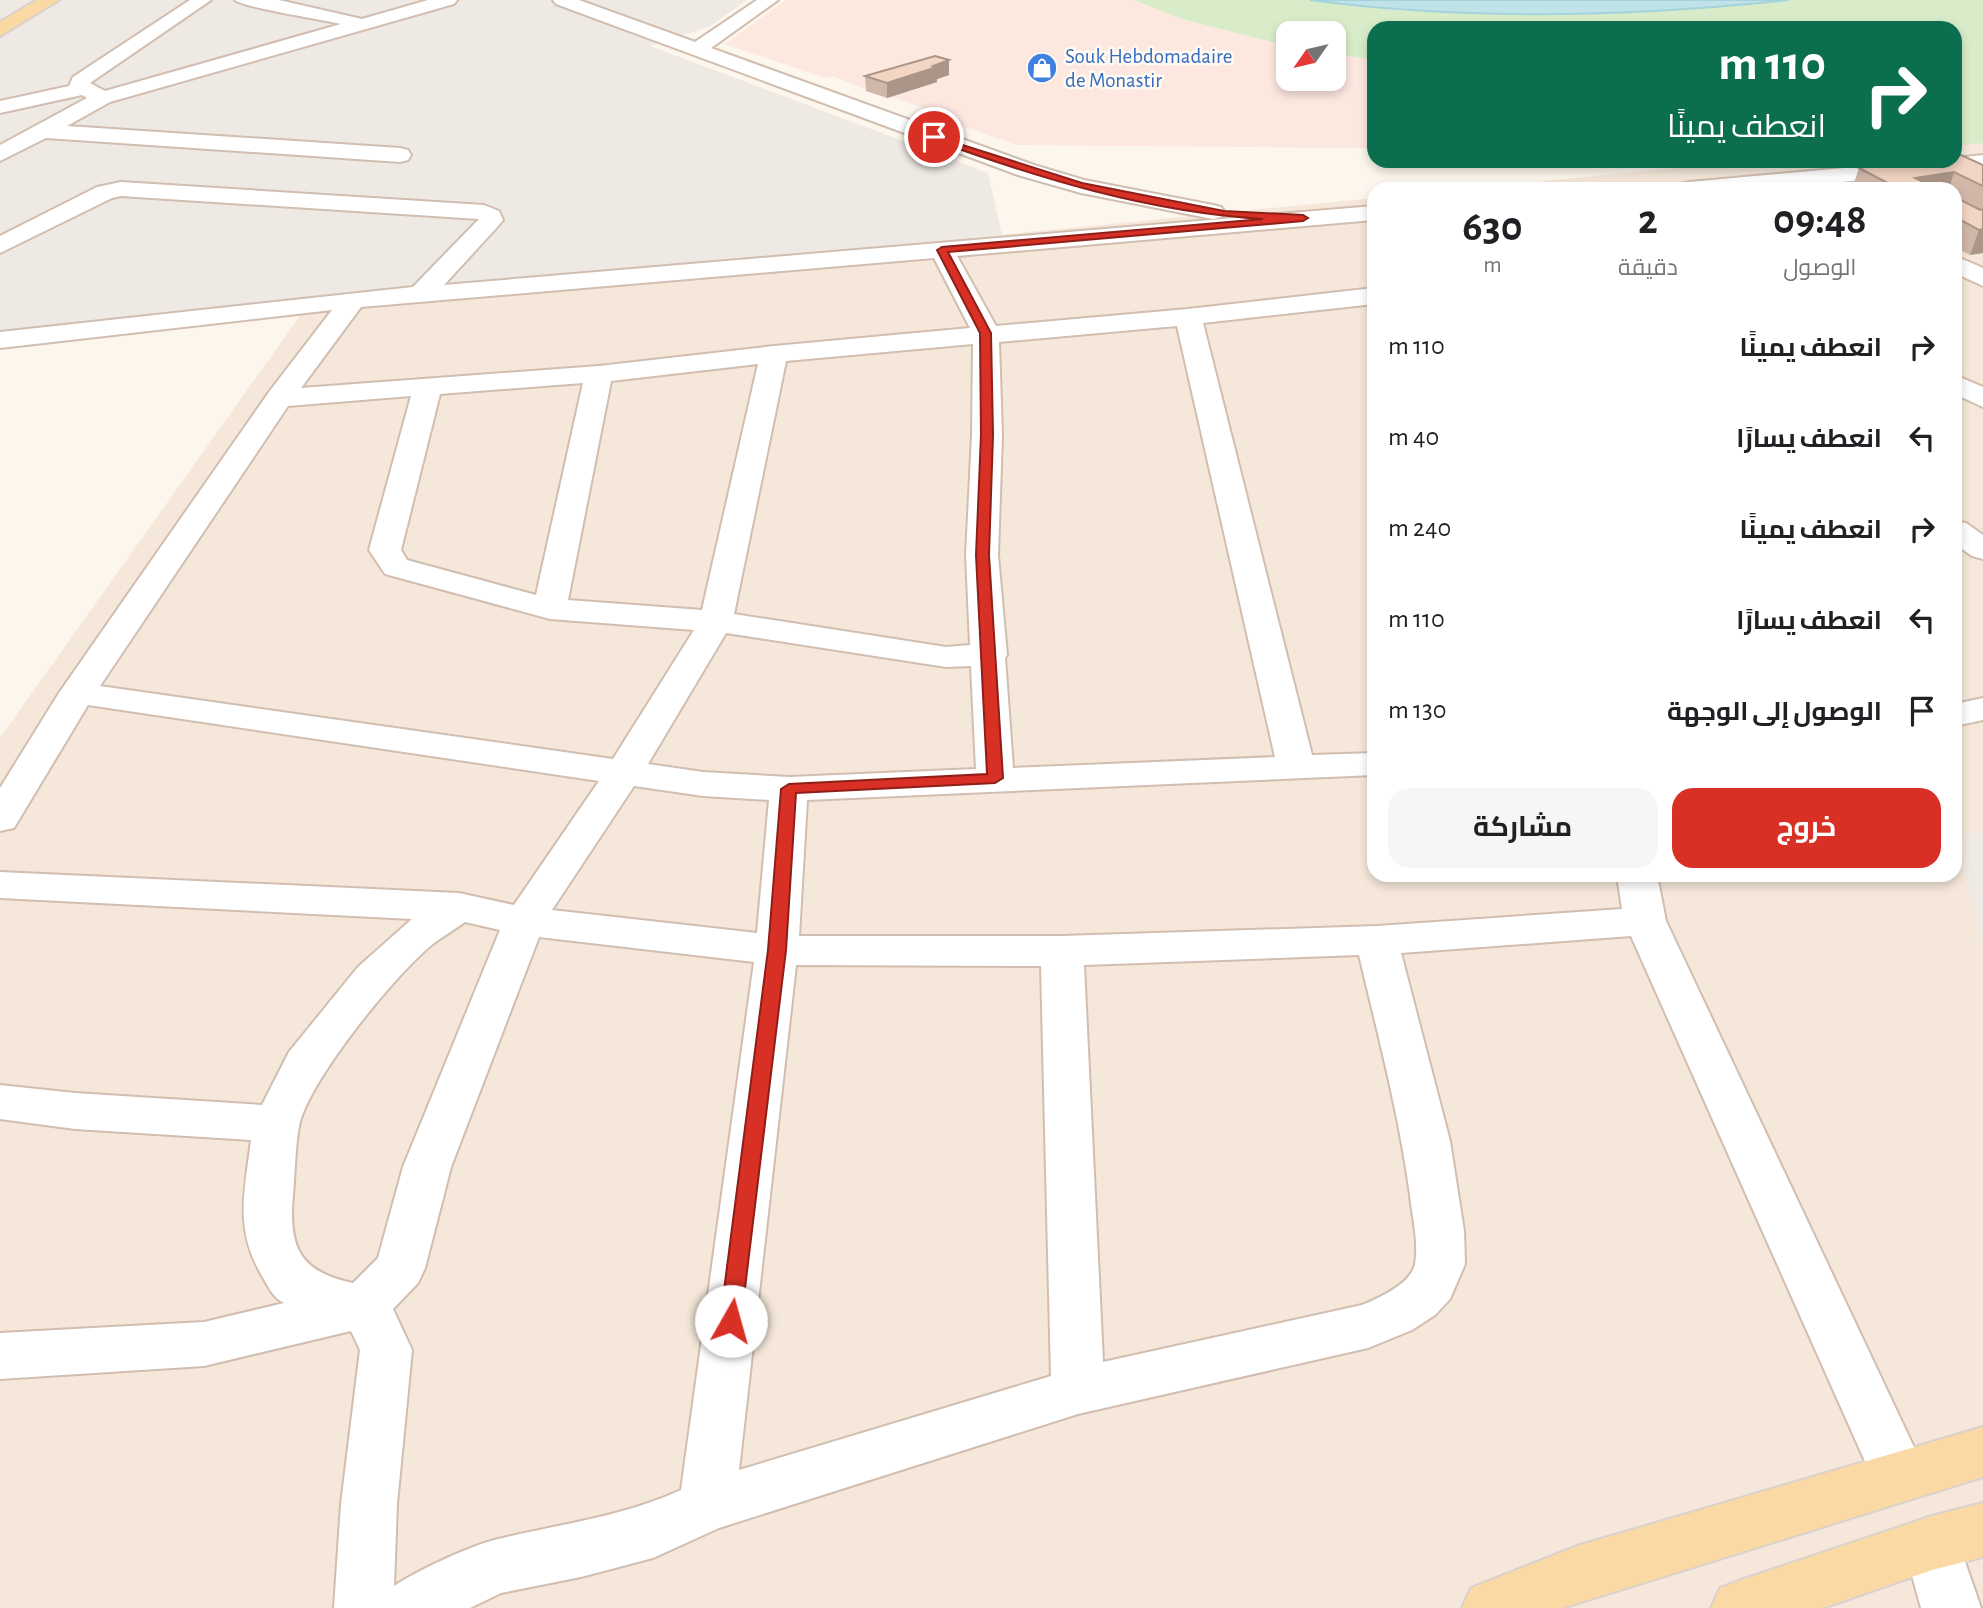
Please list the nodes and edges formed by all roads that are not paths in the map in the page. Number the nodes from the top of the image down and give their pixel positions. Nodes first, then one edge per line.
1 (29, 0) edge
2 (50, 0) edge
3 (202, 0) edge
4 (244, 0) edge
5 (448, 0) edge
6 (562, 0) edge
7 (769, 0) edge
8 (0, 17) edge
9 (358, 23) junction
10 (0, 30) edge
11 (696, 50) junction
12 (83, 89) junction
13 (103, 98) junction
14 (0, 107) edge
15 (41, 131) junction
16 (0, 154) edge
17 (400, 155) dead end
18 (1962, 165) edge
19 (1982, 166) edge
20 (1725, 168) edge
21 (1930, 168) edge
22 (1748, 182) edge
23 (1821, 182) edge
24 (1367, 214) edge
25 (1303, 218) junction
26 (0, 246) edge
27 (942, 250) junction
28 (420, 295) junction
29 (1367, 297) edge
30 (353, 300) junction
31 (1188, 317) junction
32 (986, 333) junction
33 (0, 340) edge
34 (774, 354) junction
35 (599, 374) junction
36 (1962, 387) edge
37 (427, 389) junction
38 (278, 398) junction
39 (1983, 399) edge
40 (1962, 535) edge
41 (1983, 549) edge
42 (550, 609) junction
43 (716, 621) junction
44 (990, 655) junction
45 (77, 693) junction
46 (1983, 709) edge
47 (1962, 714) edge
48 (1367, 764) edge
49 (1296, 766) junction
50 (625, 771) junction
51 (995, 778) junction
52 (789, 789) junction
53 (0, 819) edge
54 (1638, 882) edge
55 (0, 885) edge
56 (459, 907) junction
57 (524, 921) junction
58 (1645, 921) junction
59 (1377, 940) junction
60 (777, 950) junction
61 (1062, 951) junction
62 (0, 1101) edge
63 (276, 1124) junction
64 (363, 1307) junction
65 (0, 1356) edge
66 (1078, 1391) junction
67 (1983, 1452) edge
68 (1900, 1476) junction
69 (708, 1506) junction
70 (1958, 1537) edge
71 (364, 1608) edge
72 (413, 1608) edge
73 (1492, 1608) edge
74 (1741, 1608) edge
75 (1951, 1608) edge

1 - 8 main road
2 - 10 main road
3 - 12 street
4 - 9 street
5 - 9 street
6 - 11 street
7 - 11 street
9 - 13 street
11 - 25 street
12 - 13 street
12 - 14 street
13 - 15 street
15 - 16 street
15 - 17 street
18 - 19 street
20 - 22 street
21 - 23 street
24 - 25 street
25 - 27 street
26 - 28 street
27 - 28 street
27 - 32 street
28 - 30 street
29 - 31 street
30 - 33 street
30 - 38 street
31 - 32 street
31 - 49 street
32 - 34 street
32 - 44 street
34 - 35 street
34 - 43 street
35 - 37 street
35 - 42 street
36 - 39 street
37 - 38 street
37 - 42 street
38 - 45 street
40 - 41 street
42 - 43 street
43 - 44 street
43 - 50 street
44 - 51 street
45 - 50 street
45 - 53 street
46 - 47 street
48 - 49 street
49 - 51 street
50 - 52 street
50 - 57 street
51 - 52 street
52 - 60 street
54 - 58 street
55 - 56 street
56 - 57 street
56 - 63 street
57 - 60 street
57 - 64 street
58 - 59 street
58 - 68 street
59 - 61 street
59 - 66 street
60 - 61 street
60 - 69 street
61 - 66 street
62 - 63 street
63 - 64 street
64 - 65 street
64 - 71 street
66 - 69 street
67 - 68 main road
68 - 73 main road
69 - 72 street
70 - 74 main road
70 - 75 street

